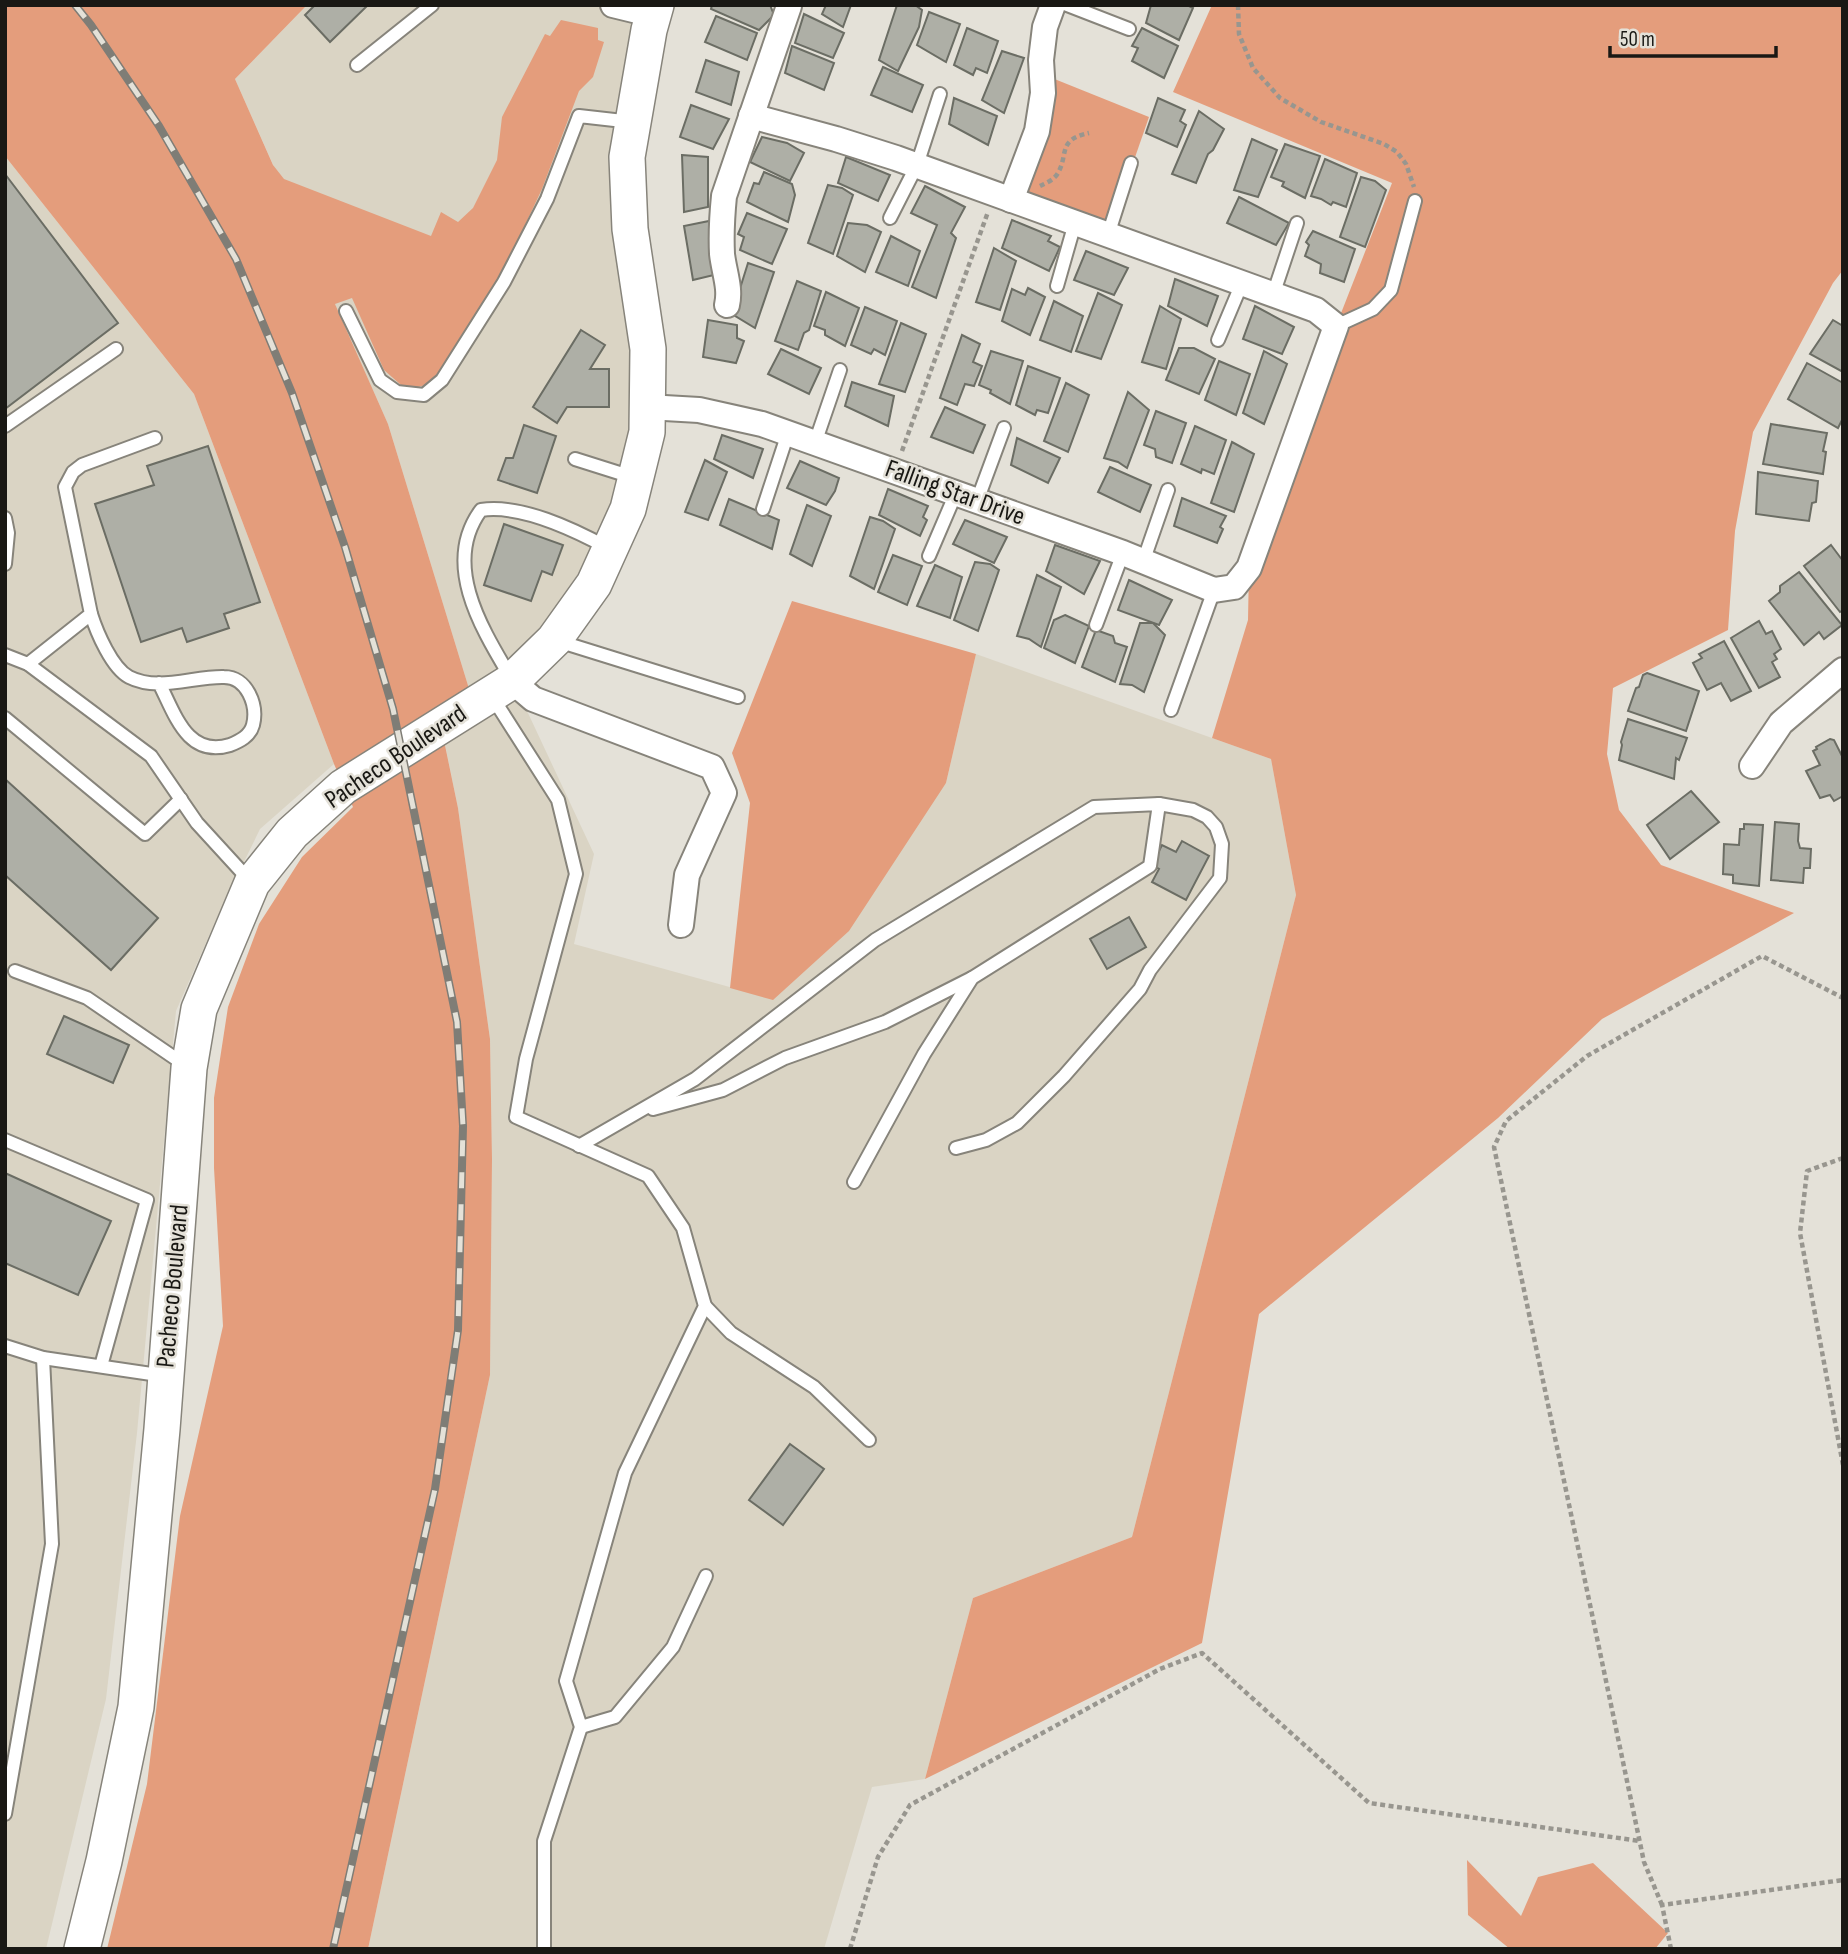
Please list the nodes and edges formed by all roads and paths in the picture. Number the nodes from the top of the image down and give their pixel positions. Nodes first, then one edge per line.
1 (432, 5) edge
2 (614, 5) edge
3 (1053, 5) edge
4 (1067, 5) edge
5 (1238, 5) edge
6 (789, 6) edge
7 (655, 10) edge
8 (1129, 29) dead end
9 (357, 65) dead end
10 (940, 94) dead end
11 (751, 116) junction
12 (633, 122) junction
13 (1089, 133) dead end
14 (1131, 163) dead end
15 (916, 165) junction
16 (1003, 197) junction
17 (1415, 201) joint
18 (890, 218) dead end
19 (1075, 223) junction
20 (1297, 223) dead end
21 (1108, 235) junction
22 (1242, 284) junction
23 (1057, 286) dead end
24 (1273, 295) junction
25 (727, 305) dead end
26 (346, 311) dead end
27 (1336, 326) junction
28 (1218, 340) dead end
29 (116, 349) dead end
30 (840, 370) dead end
31 (647, 407) junction
32 (5, 426) edge
33 (1004, 428) dead end
34 (788, 433) junction
35 (155, 438) dead end
36 (815, 443) junction
37 (575, 459) dead end
38 (895, 472) junction
39 (636, 478) junction
40 (1168, 491) dead end
41 (966, 497) junction
42 (763, 509) dead end
43 (5, 518) edge
44 (610, 549) junction
45 (929, 556) dead end
46 (1133, 558) junction
47 (5, 564) edge
48 (1214, 590) junction
49 (91, 614) junction
50 (1096, 625) dead end
51 (554, 640) junction
52 (5, 655) edge
53 (28, 664) junction
54 (1843, 670) edge
55 (159, 683) junction
56 (502, 688) junction
57 (738, 697) dead end
58 (1171, 710) dead end
59 (5, 718) edge
60 (1752, 766) dead end
61 (181, 799) junction
62 (1159, 804) junction
63 (251, 883) junction
64 (681, 925) dead end
65 (15, 971) dead end
66 (972, 978) junction
67 (1843, 998) edge
68 (189, 1068) junction
69 (635, 1113) junction
70 (5, 1140) edge
71 (579, 1146) junction
72 (956, 1148) dead end
73 (1843, 1158) edge
74 (853, 1182) dead end
75 (705, 1306) junction
76 (5, 1346) edge
77 (43, 1358) junction
78 (101, 1366) junction
79 (166, 1376) junction
80 (869, 1440) dead end
81 (1843, 1465) edge
82 (706, 1576) dead end
83 (581, 1727) junction
84 (5, 1814) edge
85 (1640, 1841) junction
86 (1843, 1880) edge
87 (1662, 1905) junction
88 (82, 1949) edge
89 (544, 1949) edge
90 (850, 1949) edge
91 (1671, 1949) edge

1 - 9 lane
2 - 7 street
3 - 16 street
4 - 8 lane
5 - 17 path
6 - 11 street
7 - 12 main road, Pacheco Boulevard
10 - 15 lane
11 - 15 street
11 - 25 street
12 - 26 lane
12 - 31 main road, Pacheco Boulevard
13 - 16 path
14 - 21 lane
15 - 16 street
15 - 18 lane
16 - 19 street
16 - 38 path
17 - 27 lane
19 - 21 street
19 - 23 lane
20 - 24 lane
21 - 22 street
22 - 24 street
22 - 28 lane
24 - 27 street
27 - 48 street
29 - 32 lane
30 - 36 lane
31 - 34 street, Falling Star Drive
31 - 39 main road, Pacheco Boulevard
33 - 41 lane
34 - 36 street, Falling Star Drive
34 - 42 lane
35 - 49 lane
36 - 38 street, Falling Star Drive
37 - 39 lane
38 - 41 street, Falling Star Drive
39 - 44 main road, Pacheco Boulevard
40 - 46 lane
41 - 45 lane
41 - 46 street, Falling Star Drive
43 - 47 lane
44 - 51 main road, Pacheco Boulevard
44 - 56 lane
46 - 48 street, Falling Star Drive
46 - 50 lane
48 - 58 lane
49 - 53 lane
49 - 55 lane
51 - 56 main road, Pacheco Boulevard
51 - 57 lane
52 - 53 lane
53 - 61 lane
54 - 60 street
55 - 55 lane
56 - 63 main road, Pacheco Boulevard
56 - 64 street
56 - 71 lane
59 - 61 lane
61 - 63 lane
62 - 66 lane
62 - 69 lane
62 - 72 lane
63 - 68 main road, Pacheco Boulevard
65 - 68 lane
66 - 69 lane
66 - 74 lane
67 - 85 path
68 - 79 main road, Pacheco Boulevard
69 - 71 lane
70 - 78 lane
71 - 75 lane
73 - 81 path
75 - 80 lane
75 - 83 lane
76 - 77 lane
77 - 78 lane
77 - 84 lane
78 - 79 lane
79 - 88 main road, Pacheco Boulevard
82 - 83 lane
83 - 89 lane
85 - 87 path
85 - 90 path
86 - 87 path
87 - 91 path

